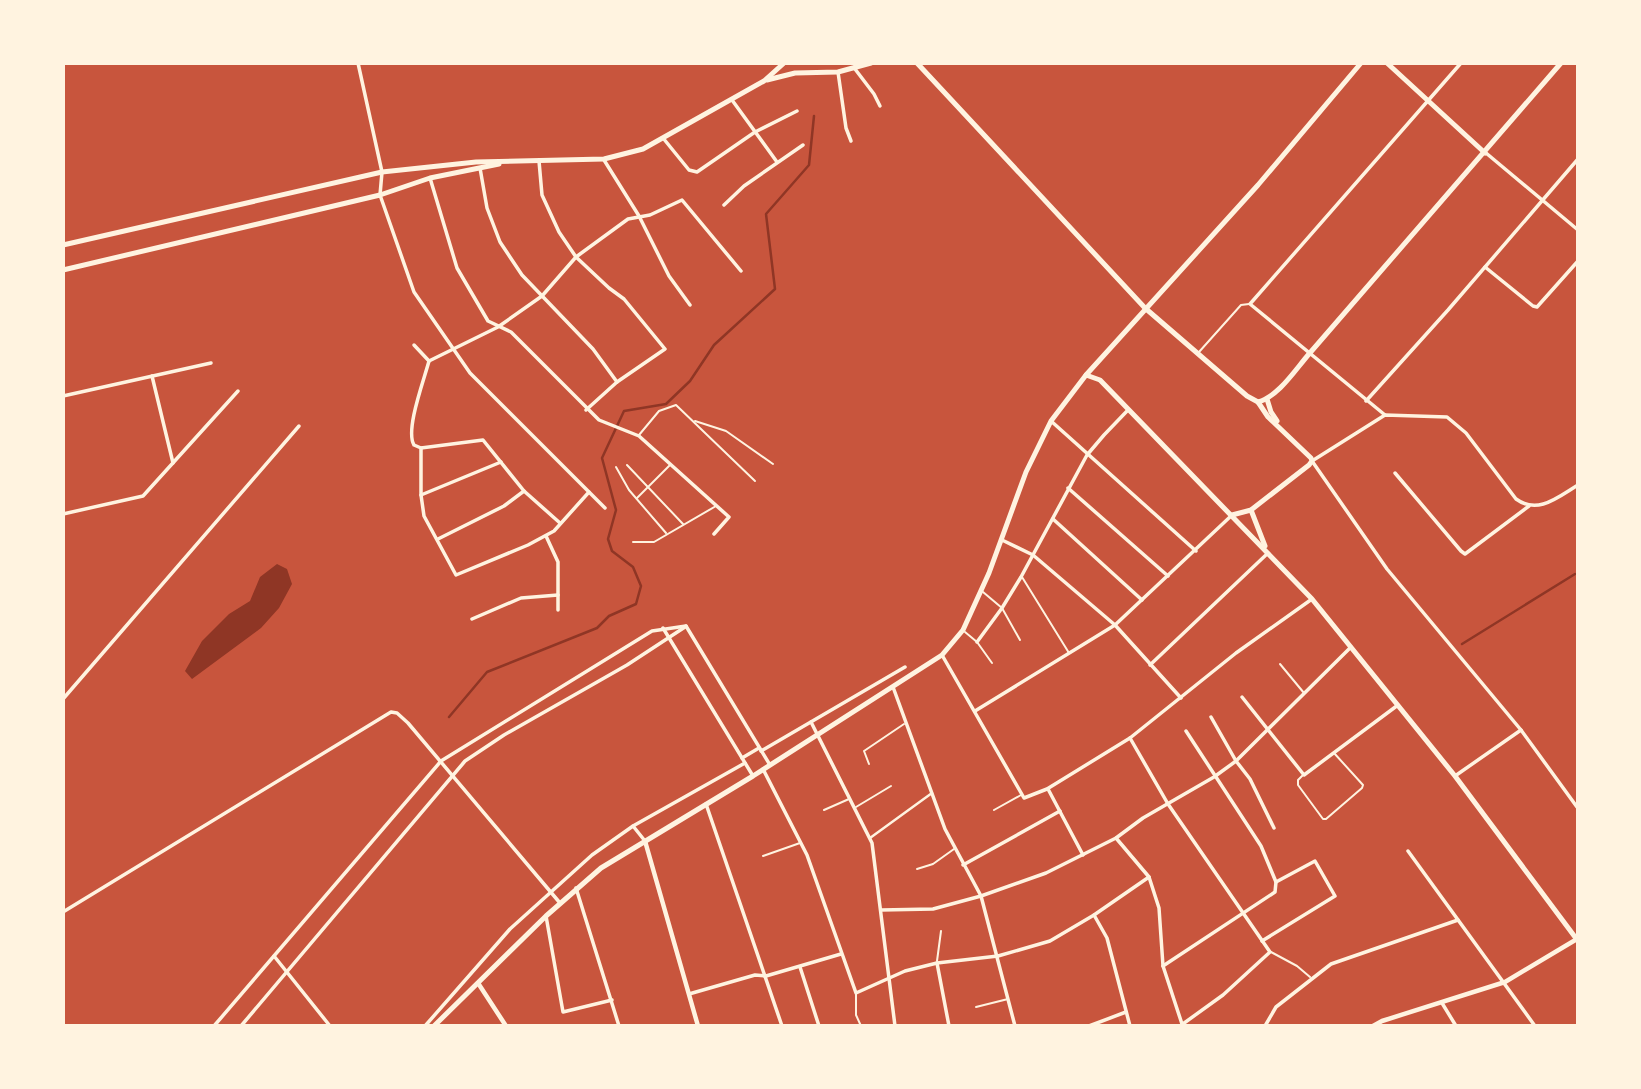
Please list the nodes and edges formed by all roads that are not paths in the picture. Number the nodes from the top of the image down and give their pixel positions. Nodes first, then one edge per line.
1 (358, 63) edge
2 (784, 63) edge
3 (917, 63) edge
4 (1361, 63) edge
5 (1387, 63) edge
6 (1461, 63) edge
7 (1561, 63) edge
8 (865, 64) edge
9 (855, 69) junction
10 (838, 72) junction
11 (764, 80) junction
12 (732, 100) junction
13 (1429, 100) junction
14 (880, 106) dead end
15 (797, 111) dead end
16 (755, 132) junction
17 (663, 138) junction
18 (851, 141) dead end
19 (803, 145) dead end
20 (1485, 153) junction
21 (604, 159) junction
22 (1578, 159) edge
23 (516, 160) junction
24 (539, 161) junction
25 (777, 162) junction
26 (480, 168) junction
27 (382, 172) junction
28 (430, 178) junction
29 (380, 195) junction
30 (1542, 200) junction
31 (724, 205) dead end
32 (639, 216) junction
33 (1578, 230) edge
34 (63, 245) edge
35 (576, 257) junction
36 (1578, 261) edge
37 (1484, 267) junction
38 (63, 270) edge
39 (741, 271) dead end
40 (542, 296) junction
41 (1251, 304) junction
42 (690, 305) dead end
43 (1145, 308) junction
44 (498, 327) junction
45 (414, 345) dead end
46 (455, 349) junction
47 (1199, 353) junction
48 (1309, 354) junction
49 (1101, 359) junction
50 (429, 361) junction
51 (211, 363) dead end
52 (1086, 375) junction
53 (152, 376) junction
54 (1100, 380) junction
55 (617, 382) junction
56 (238, 391) dead end
57 (63, 396) edge
58 (1267, 399) junction
59 (1366, 401) junction
60 (1258, 402) junction
61 (586, 410) junction
62 (1129, 410) junction
63 (1385, 415) junction
64 (692, 420) junction
65 (1051, 421) junction
66 (1279, 425) junction
67 (299, 426) dead end
68 (639, 436) junction
69 (421, 448) junction
70 (1087, 455) junction
71 (1312, 461) junction
72 (501, 462) junction
73 (173, 463) junction
74 (670, 464) junction
75 (773, 464) dead end
76 (626, 465) dead end
77 (617, 467) dead end
78 (1395, 473) dead end
79 (755, 481) dead end
80 (1578, 485) edge
81 (648, 487) junction
82 (1068, 488) junction
83 (524, 491) junction
84 (589, 492) junction
85 (421, 495) junction
86 (637, 499) junction
87 (716, 506) junction
88 (1530, 506) junction
89 (605, 508) dead end
90 (1251, 510) junction
91 (63, 514) edge
92 (1232, 515) junction
93 (1052, 519) junction
94 (561, 524) junction
95 (683, 524) junction
96 (667, 534) junction
97 (714, 534) dead end
98 (546, 536) junction
99 (438, 539) junction
100 (1002, 540) junction
101 (633, 542) dead end
102 (1196, 551) junction
103 (1268, 553) junction
104 (1032, 555) junction
105 (1168, 576) junction
106 (1021, 577) junction
107 (981, 592) junction
108 (558, 594) junction
109 (1312, 599) junction
110 (1142, 600) junction
111 (1002, 608) junction
112 (558, 610) dead end
113 (472, 619) dead end
114 (1115, 625) junction
115 (687, 626) junction
116 (663, 628) junction
117 (964, 631) junction
118 (669, 637) junction
119 (1020, 640) dead end
120 (977, 642) junction
121 (1351, 647) junction
122 (1069, 653) junction
123 (942, 655) junction
124 (992, 663) dead end
125 (1280, 664) dead end
126 (1150, 665) junction
127 (905, 667) dead end
128 (893, 687) junction
129 (1304, 694) junction
130 (1242, 697) dead end
131 (1181, 698) junction
132 (63, 699) edge
133 (1398, 705) junction
134 (975, 711) junction
135 (1211, 717) dead end
136 (811, 722) junction
137 (906, 723) junction
138 (1269, 730) junction
139 (1521, 730) junction
140 (1186, 731) dead end
141 (818, 734) junction
142 (1130, 738) junction
143 (760, 749) junction
144 (1333, 751) junction
145 (741, 758) junction
146 (441, 761) junction
147 (1236, 761) junction
148 (745, 763) junction
149 (869, 764) dead end
150 (770, 765) junction
151 (763, 769) junction
152 (453, 775) junction
153 (1304, 775) junction
154 (753, 776) junction
155 (1455, 776) junction
156 (1214, 777) junction
157 (891, 786) dead end
158 (1047, 789) junction
159 (932, 793) junction
160 (1023, 797) junction
161 (850, 798) junction
162 (706, 804) junction
163 (1168, 804) junction
164 (1577, 807) edge
165 (855, 808) junction
166 (824, 810) dead end
167 (994, 810) dead end
168 (1060, 811) junction
169 (633, 826) junction
170 (1274, 828) dead end
171 (870, 838) junction
172 (1116, 838) junction
173 (645, 841) junction
174 (800, 843) junction
175 (955, 848) junction
176 (1408, 851) dead end
177 (1083, 855) junction
178 (763, 856) dead end
179 (963, 865) junction
180 (917, 869) dead end
181 (1149, 877) junction
182 (1276, 882) junction
183 (576, 887) junction
184 (550, 891) junction
185 (981, 897) junction
186 (559, 903) junction
187 (881, 910) junction
188 (63, 912) edge
189 (1242, 912) junction
190 (1094, 915) junction
191 (546, 916) junction
192 (1458, 920) junction
193 (941, 931) dead end
194 (1577, 940) edge
195 (1262, 941) junction
196 (1270, 952) junction
197 (841, 954) junction
198 (274, 956) junction
199 (998, 956) junction
200 (937, 963) junction
201 (1163, 966) junction
202 (800, 967) junction
203 (287, 972) junction
204 (766, 976) junction
205 (891, 978) junction
206 (1311, 978) junction
207 (1505, 982) junction
208 (478, 983) junction
209 (856, 993) junction
210 (689, 994) junction
211 (1009, 999) junction
212 (612, 1000) junction
213 (1442, 1003) junction
214 (976, 1007) dead end
215 (1126, 1012) junction
216 (1181, 1025) edge
217 (214, 1026) edge
218 (241, 1026) edge
219 (330, 1026) edge
220 (425, 1026) edge
221 (434, 1026) edge
222 (506, 1026) edge
223 (620, 1026) edge
224 (698, 1026) edge
225 (782, 1026) edge
226 (819, 1026) edge
227 (860, 1026) edge
228 (895, 1026) edge
229 (948, 1026) edge
230 (1015, 1026) edge
231 (1089, 1026) edge
232 (1130, 1026) edge
233 (1265, 1026) edge
234 (1373, 1026) edge
235 (1456, 1026) edge
236 (1535, 1026) edge

1 - 27 street
2 - 11 main road
3 - 43 main road
4 - 43 main road
5 - 13 main road
6 - 13 street
7 - 20 main road
8 - 9 main road
9 - 10 main road
9 - 14 street
10 - 11 main road
10 - 18 street
11 - 12 main road
12 - 16 street
12 - 17 main road
13 - 20 main road
13 - 41 street
15 - 16 street
16 - 17 street
16 - 25 street
17 - 21 main road
19 - 25 street
20 - 30 street
20 - 48 main road
21 - 24 main road
21 - 32 street
22 - 30 street
23 - 24 main road
23 - 26 main road
23 - 27 main road
24 - 35 street
25 - 31 street
26 - 28 main road
26 - 40 street
27 - 29 street
27 - 34 main road
28 - 29 main road
28 - 44 street
29 - 38 main road
29 - 46 street
30 - 33 street
30 - 37 street
32 - 35 street
32 - 39 street
32 - 42 street
35 - 40 street
35 - 55 street
36 - 37 street
37 - 59 street
40 - 44 street
40 - 55 street
41 - 47 lane
41 - 48 street
43 - 47 main road
43 - 49 main road
44 - 46 street
44 - 61 street
45 - 50 street
46 - 50 street
46 - 84 street
47 - 60 main road
48 - 58 main road
48 - 59 street
49 - 52 main road
49 - 54 main road
50 - 69 street
51 - 53 street
52 - 54 main road
52 - 65 main road
53 - 57 street
53 - 73 street
54 - 62 main road
55 - 61 street
56 - 73 street
58 - 60 main road
58 - 66 main road
59 - 63 street
60 - 66 main road
61 - 68 street
62 - 70 street
62 - 92 main road
63 - 71 street
63 - 88 street
64 - 68 lane
64 - 75 lane
64 - 79 lane
65 - 70 street
65 - 100 main road
66 - 71 main road
67 - 132 street
68 - 74 street
69 - 72 street
69 - 85 street
70 - 82 street
70 - 102 street
71 - 90 main road
71 - 139 street
72 - 83 street
72 - 85 street
73 - 91 street
74 - 81 lane
74 - 87 street
76 - 81 lane
77 - 86 lane
78 - 88 street
80 - 88 street
81 - 86 lane
81 - 95 lane
82 - 93 street
82 - 105 street
83 - 94 street
83 - 99 street
84 - 89 street
84 - 94 street
85 - 99 street
86 - 96 lane
87 - 95 lane
87 - 97 street
90 - 92 main road
90 - 103 main road
92 - 102 street
92 - 103 main road
93 - 104 street
93 - 110 street
94 - 98 street
95 - 96 lane
96 - 101 lane
98 - 99 street
98 - 108 street
100 - 104 street
100 - 107 main road
102 - 105 street
103 - 109 main road
103 - 126 street
104 - 106 street
104 - 114 street
105 - 110 street
106 - 111 street
106 - 122 lane
107 - 111 lane
107 - 117 main road
108 - 112 street
108 - 113 street
109 - 121 main road
109 - 131 street
110 - 114 street
111 - 119 lane
111 - 120 street
114 - 122 street
114 - 126 street
115 - 116 street
115 - 118 street
115 - 143 street
116 - 118 street
116 - 146 street
117 - 120 lane
117 - 123 main road
118 - 145 street
118 - 152 street
120 - 124 lane
121 - 129 street
121 - 133 main road
122 - 134 street
123 - 128 main road
123 - 134 street
125 - 129 lane
126 - 131 street
127 - 136 street
128 - 137 street
128 - 141 main road
129 - 138 street
130 - 138 street
131 - 142 street
133 - 144 street
133 - 155 main road
134 - 160 street
135 - 147 street
136 - 141 street
136 - 143 street
137 - 149 lane
137 - 159 street
138 - 147 street
138 - 153 street
139 - 155 street
139 - 164 street
140 - 156 street
141 - 150 main road
141 - 161 street
142 - 158 street
142 - 163 street
143 - 145 street
143 - 150 street
144 - 153 street
144 - 153 lane
145 - 148 street
146 - 152 street
146 - 188 street
146 - 198 street
147 - 156 street
147 - 170 street
148 - 154 street
148 - 169 street
150 - 151 main road
151 - 154 main road
151 - 174 street
152 - 184 street
152 - 203 street
154 - 162 main road
155 - 194 main road
156 - 163 street
156 - 182 street
157 - 165 lane
158 - 160 street
158 - 168 street
159 - 171 street
159 - 175 street
160 - 167 lane
161 - 165 street
161 - 166 lane
162 - 173 main road
162 - 204 street
163 - 172 street
163 - 189 street
165 - 171 street
168 - 177 street
168 - 179 street
169 - 173 street
169 - 184 street
171 - 187 street
172 - 177 street
172 - 181 street
173 - 183 main road
173 - 210 street
174 - 178 lane
174 - 197 street
175 - 179 street
175 - 180 lane
176 - 192 street
177 - 185 street
179 - 185 street
181 - 190 street
181 - 201 street
182 - 189 street
182 - 195 street
183 - 186 main road
183 - 212 street
184 - 186 street
184 - 220 street
185 - 187 street
185 - 199 street
186 - 191 main road
187 - 205 street
189 - 195 street
189 - 201 street
190 - 199 street
190 - 215 street
191 - 208 main road
191 - 212 street
192 - 206 street
192 - 207 street
193 - 200 lane
194 - 207 street
195 - 196 street
196 - 206 lane
196 - 216 street
197 - 202 street
197 - 209 street
198 - 203 street
198 - 217 street
199 - 200 street
199 - 211 street
200 - 205 street
200 - 229 street
201 - 216 street
202 - 204 street
202 - 226 street
203 - 218 street
203 - 219 street
204 - 210 street
204 - 225 street
205 - 209 street
205 - 228 street
206 - 233 street
207 - 213 street
207 - 236 street
208 - 221 main road
208 - 222 street
209 - 227 lane
210 - 224 street
211 - 214 lane
211 - 230 street
212 - 223 street
213 - 234 street
213 - 235 street
215 - 231 street
215 - 232 street

